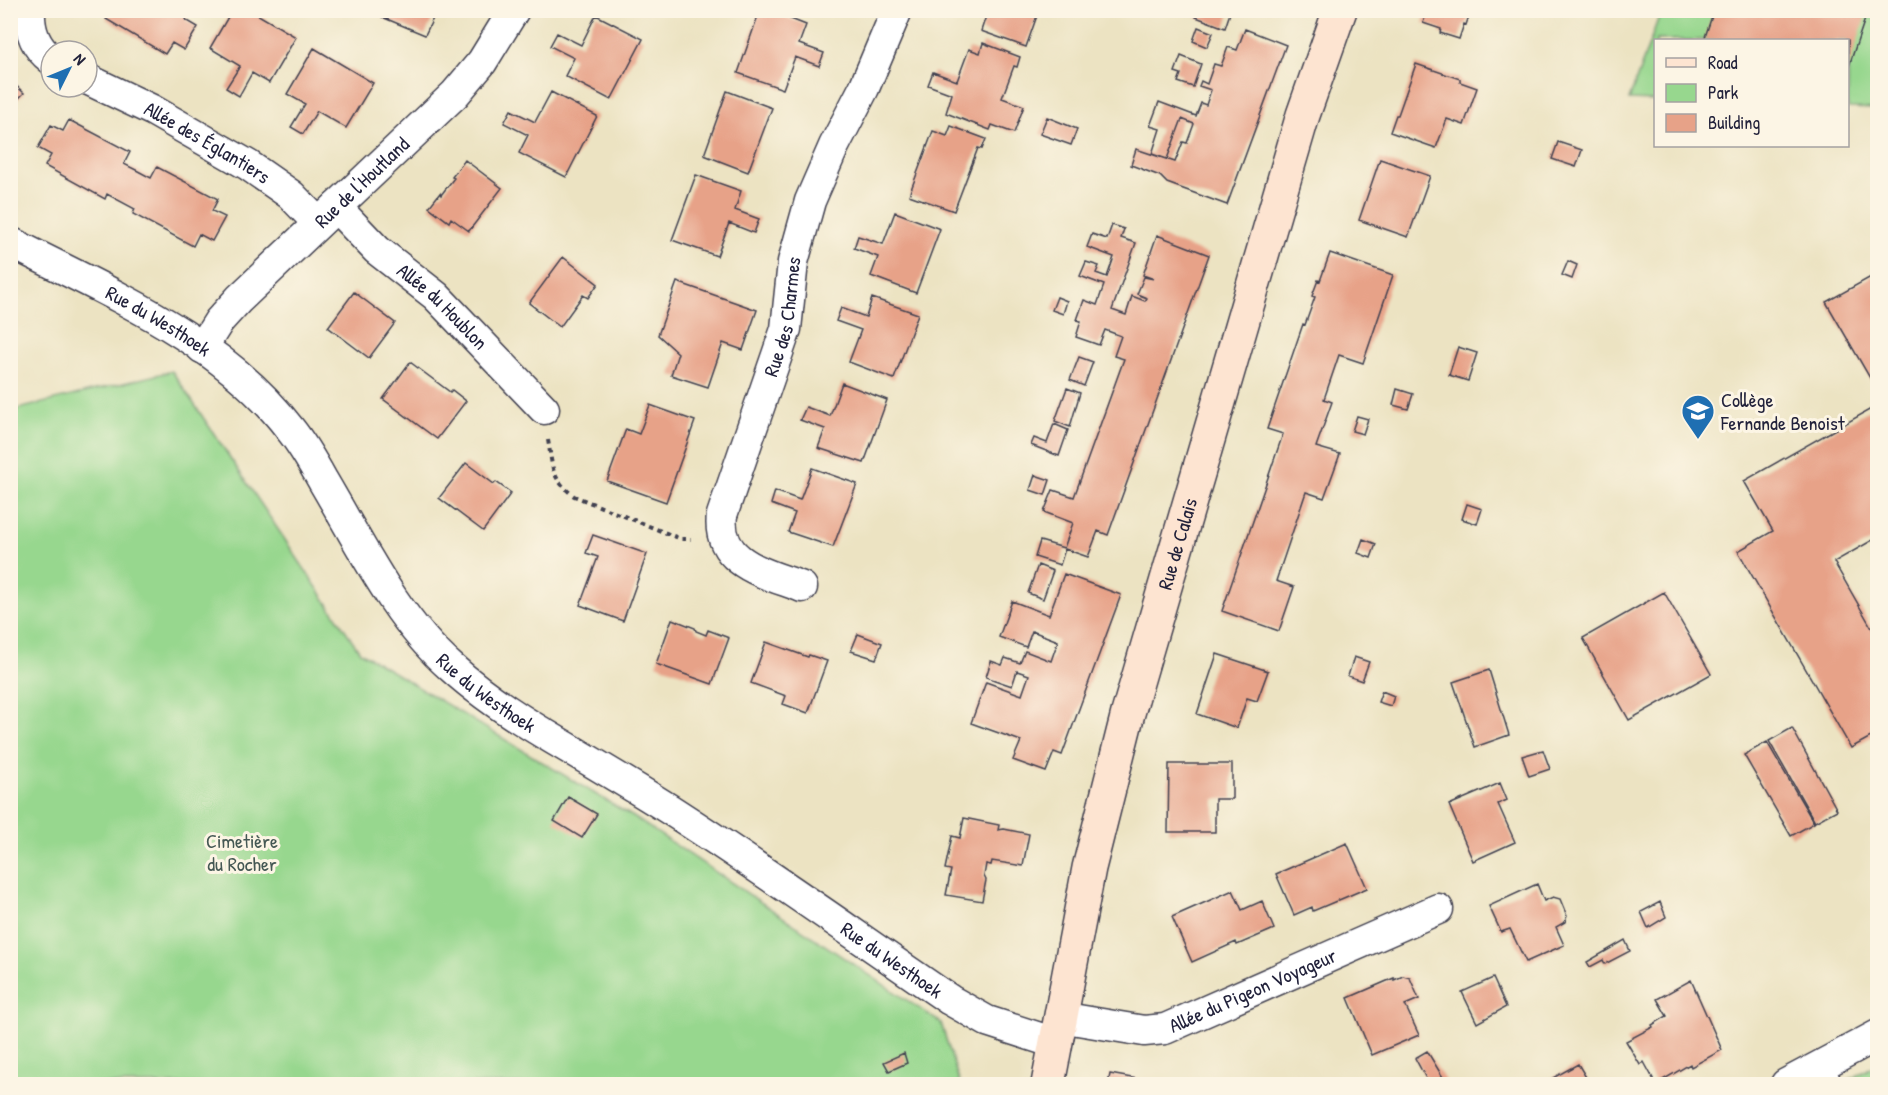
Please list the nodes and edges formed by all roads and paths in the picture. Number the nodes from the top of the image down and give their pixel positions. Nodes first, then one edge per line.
1 (30, 10) edge
2 (514, 10) edge
3 (897, 10) edge
4 (1340, 10) edge
5 (39, 47) edge
6 (99, 85) edge
7 (327, 215) junction
8 (10, 242) edge
9 (202, 348) junction
10 (544, 409) joint
11 (722, 537) junction
12 (802, 587) dead end
13 (1438, 909) dead end
14 (1058, 1030) junction
15 (1878, 1035) edge
16 (1830, 1074) edge
17 (1048, 1084) edge
18 (1786, 1084) edge

1 - 5 street
2 - 7 street, Rue de l'Houtland
3 - 11 street, Rue des Charmes
4 - 14 street, Rue de Calais
6 - 7 street, Allée des Églantiers
7 - 9 street, Rue de l'Houtland
7 - 10 street, Allée du Houblon
8 - 9 street, Rue du Westhoek
9 - 14 street, Rue du Westhoek
10 - 11 path
11 - 12 street
13 - 14 street, Allée du Pigeon Voyageur
14 - 17 street, Rue de Calais
15 - 16 street
16 - 18 street

